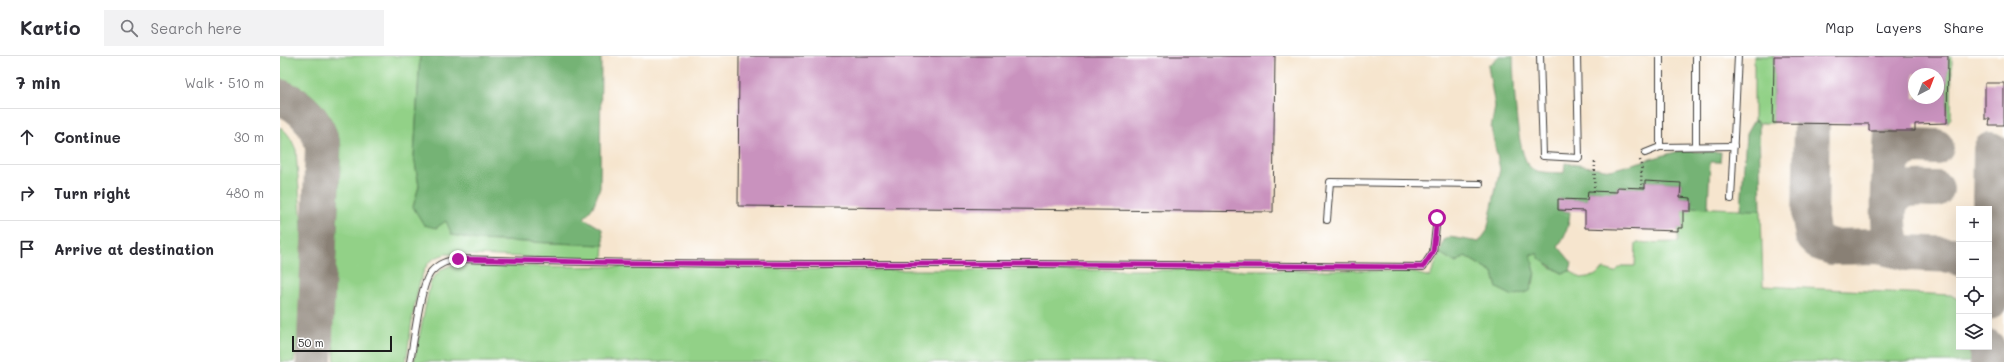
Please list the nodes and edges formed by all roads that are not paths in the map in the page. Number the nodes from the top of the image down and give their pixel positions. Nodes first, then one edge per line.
1 (1540, 56) edge
2 (1577, 56) edge
3 (1660, 56) edge
4 (1696, 56) edge
5 (1738, 56) edge
6 (1696, 146) junction
7 (1734, 146) junction
8 (1660, 147) junction
9 (1645, 153) dead end
10 (1480, 184) dead end
11 (1731, 199) dead end
12 (1437, 218) dead end
13 (1328, 220) dead end
14 (410, 362) edge

1 - 2 lane
3 - 8 lane
4 - 6 lane
5 - 7 lane
6 - 7 lane
6 - 8 lane
7 - 11 lane
8 - 9 lane
10 - 13 lane
12 - 14 lane

